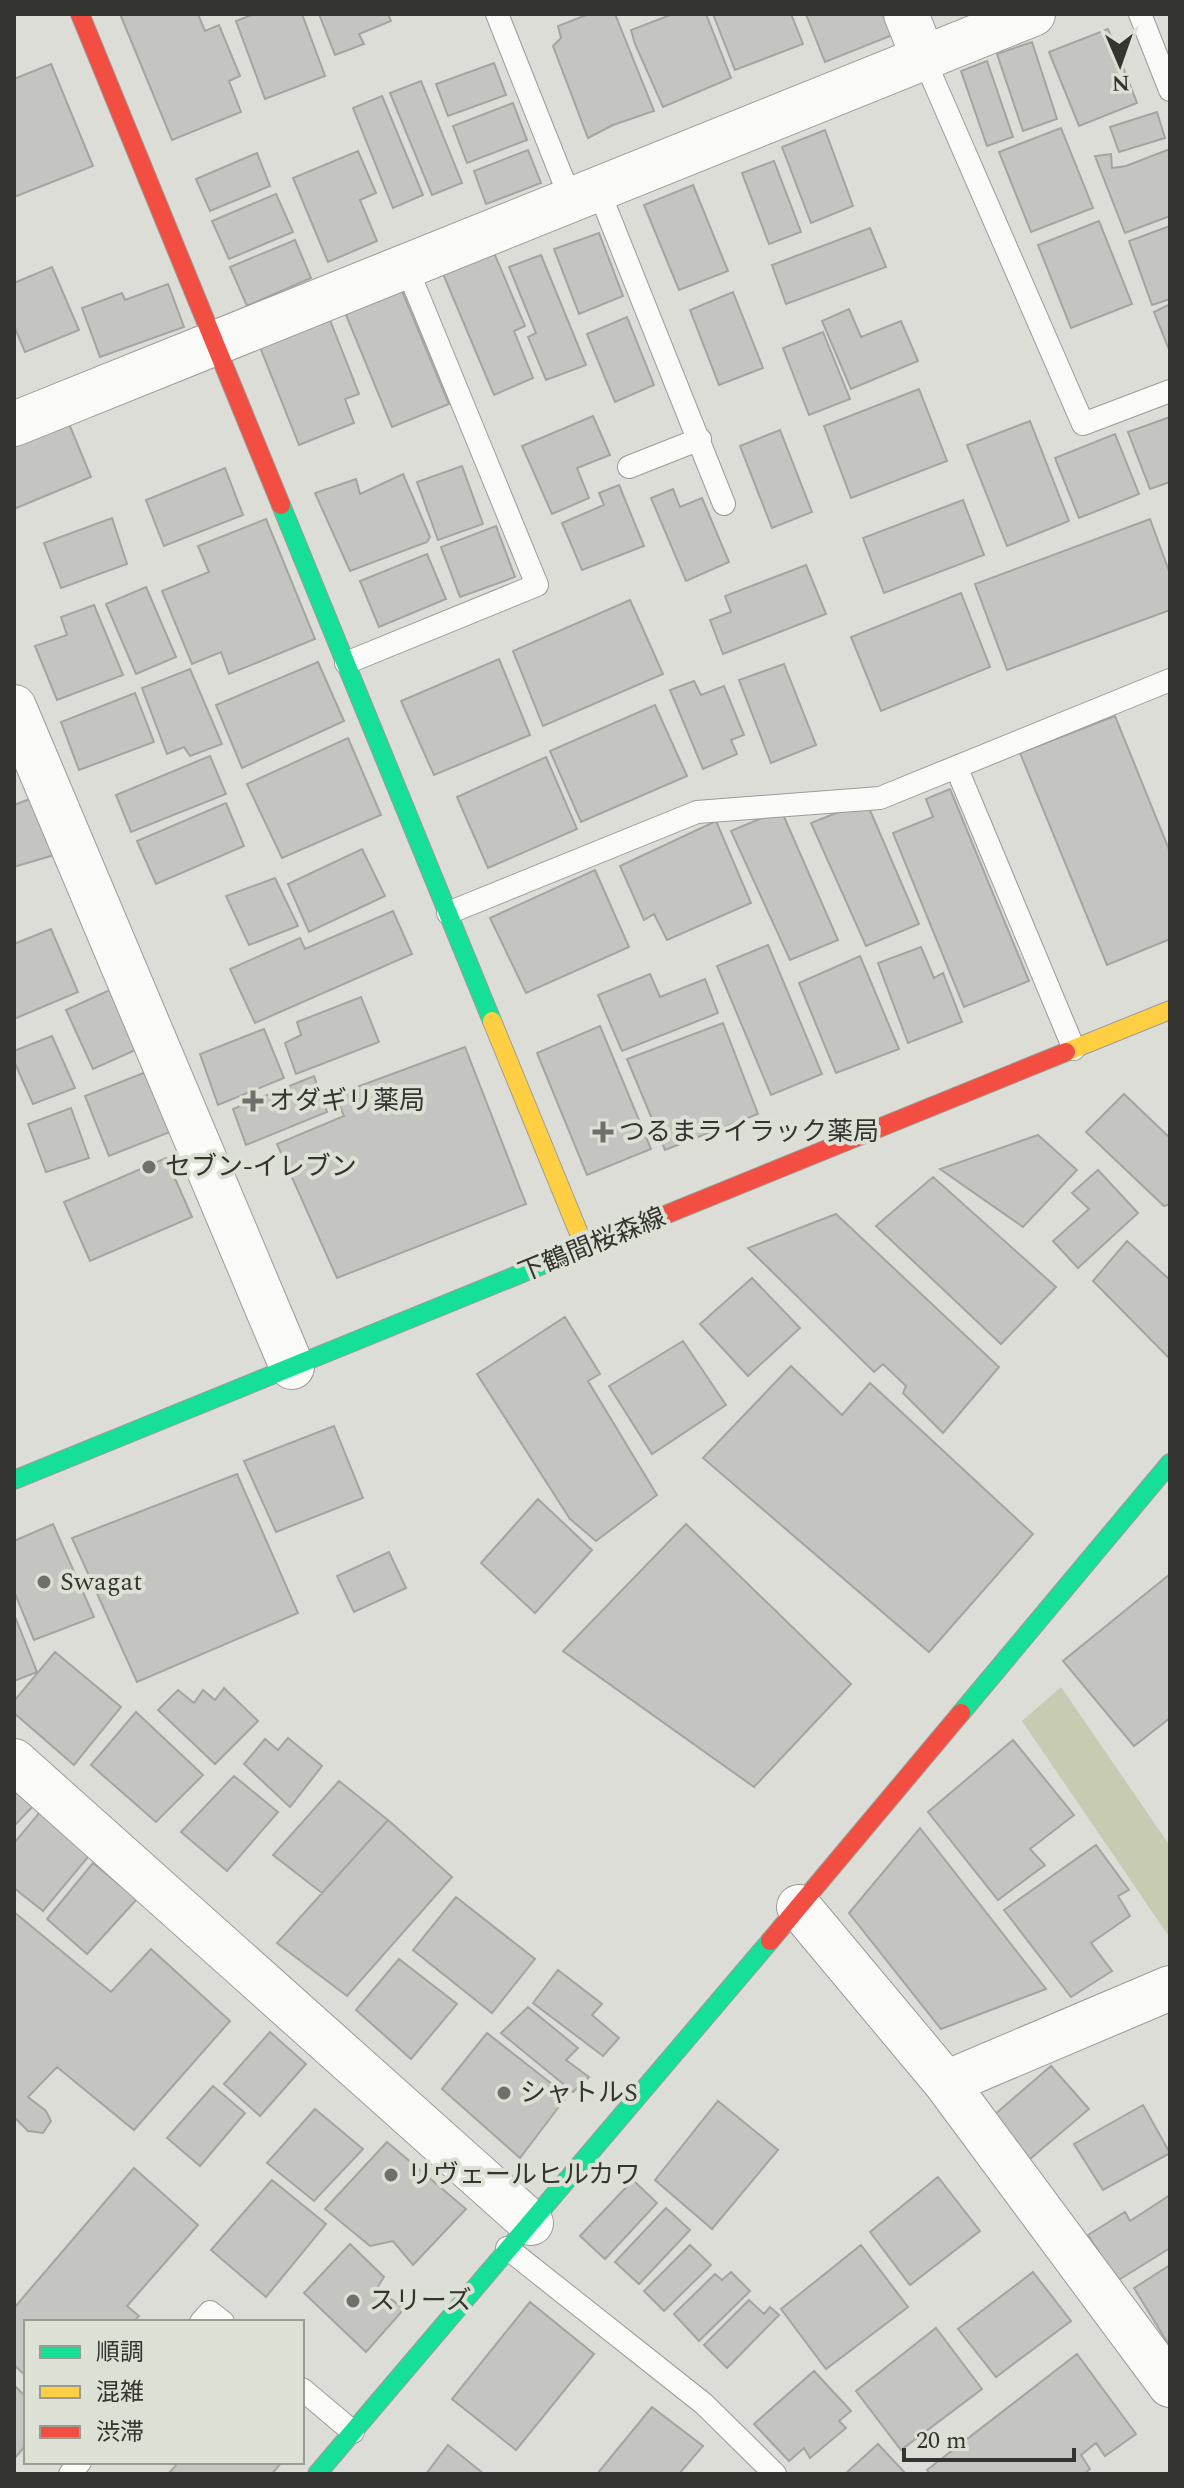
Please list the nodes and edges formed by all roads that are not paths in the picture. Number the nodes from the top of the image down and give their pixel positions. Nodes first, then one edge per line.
1 (80, 14) edge
2 (497, 14) edge
3 (906, 14) edge
4 (1033, 14) edge
5 (1140, 14) edge
6 (924, 59) junction
7 (1170, 90) edge
8 (585, 194) junction
9 (406, 266) junction
10 (215, 344) junction
11 (1170, 391) edge
12 (14, 424) edge
13 (700, 439) junction
14 (629, 467) dead end
15 (724, 504) dead end
16 (346, 663) junction
17 (1170, 680) edge
18 (14, 707) edge
19 (957, 769) junction
20 (448, 913) junction
21 (1170, 1010) edge
22 (1074, 1049) junction
23 (585, 1248) junction
24 (292, 1367) junction
25 (1170, 1463) edge
26 (14, 1480) edge
27 (14, 1761) edge
28 (799, 1907) junction
29 (1170, 1988) edge
30 (946, 2083) junction
31 (519, 2235) junction
32 (203, 2320) edge
33 (220, 2320) edge
34 (1170, 2385) edge
35 (304, 2391) edge
36 (353, 2432) junction
37 (317, 2474) edge
38 (775, 2474) edge

1 - 10 street
2 - 8 lane
3 - 6 street
4 - 6 street
5 - 7 lane
6 - 8 street
6 - 11 lane
8 - 9 street
8 - 13 lane
9 - 10 street
9 - 16 lane
10 - 12 street
10 - 16 street
13 - 14 lane
13 - 15 lane
16 - 20 street
17 - 19 lane
18 - 24 street
19 - 20 lane
19 - 22 lane
20 - 23 street
21 - 22 street, 下鶴間桜森線
22 - 23 street, 下鶴間桜森線
23 - 24 street, 下鶴間桜森線
24 - 26 street, 下鶴間桜森線
25 - 28 street
27 - 31 street
28 - 30 street
28 - 31 street
29 - 30 street
30 - 34 street
31 - 36 street
31 - 38 lane
32 - 33 lane
35 - 36 lane
36 - 37 street

